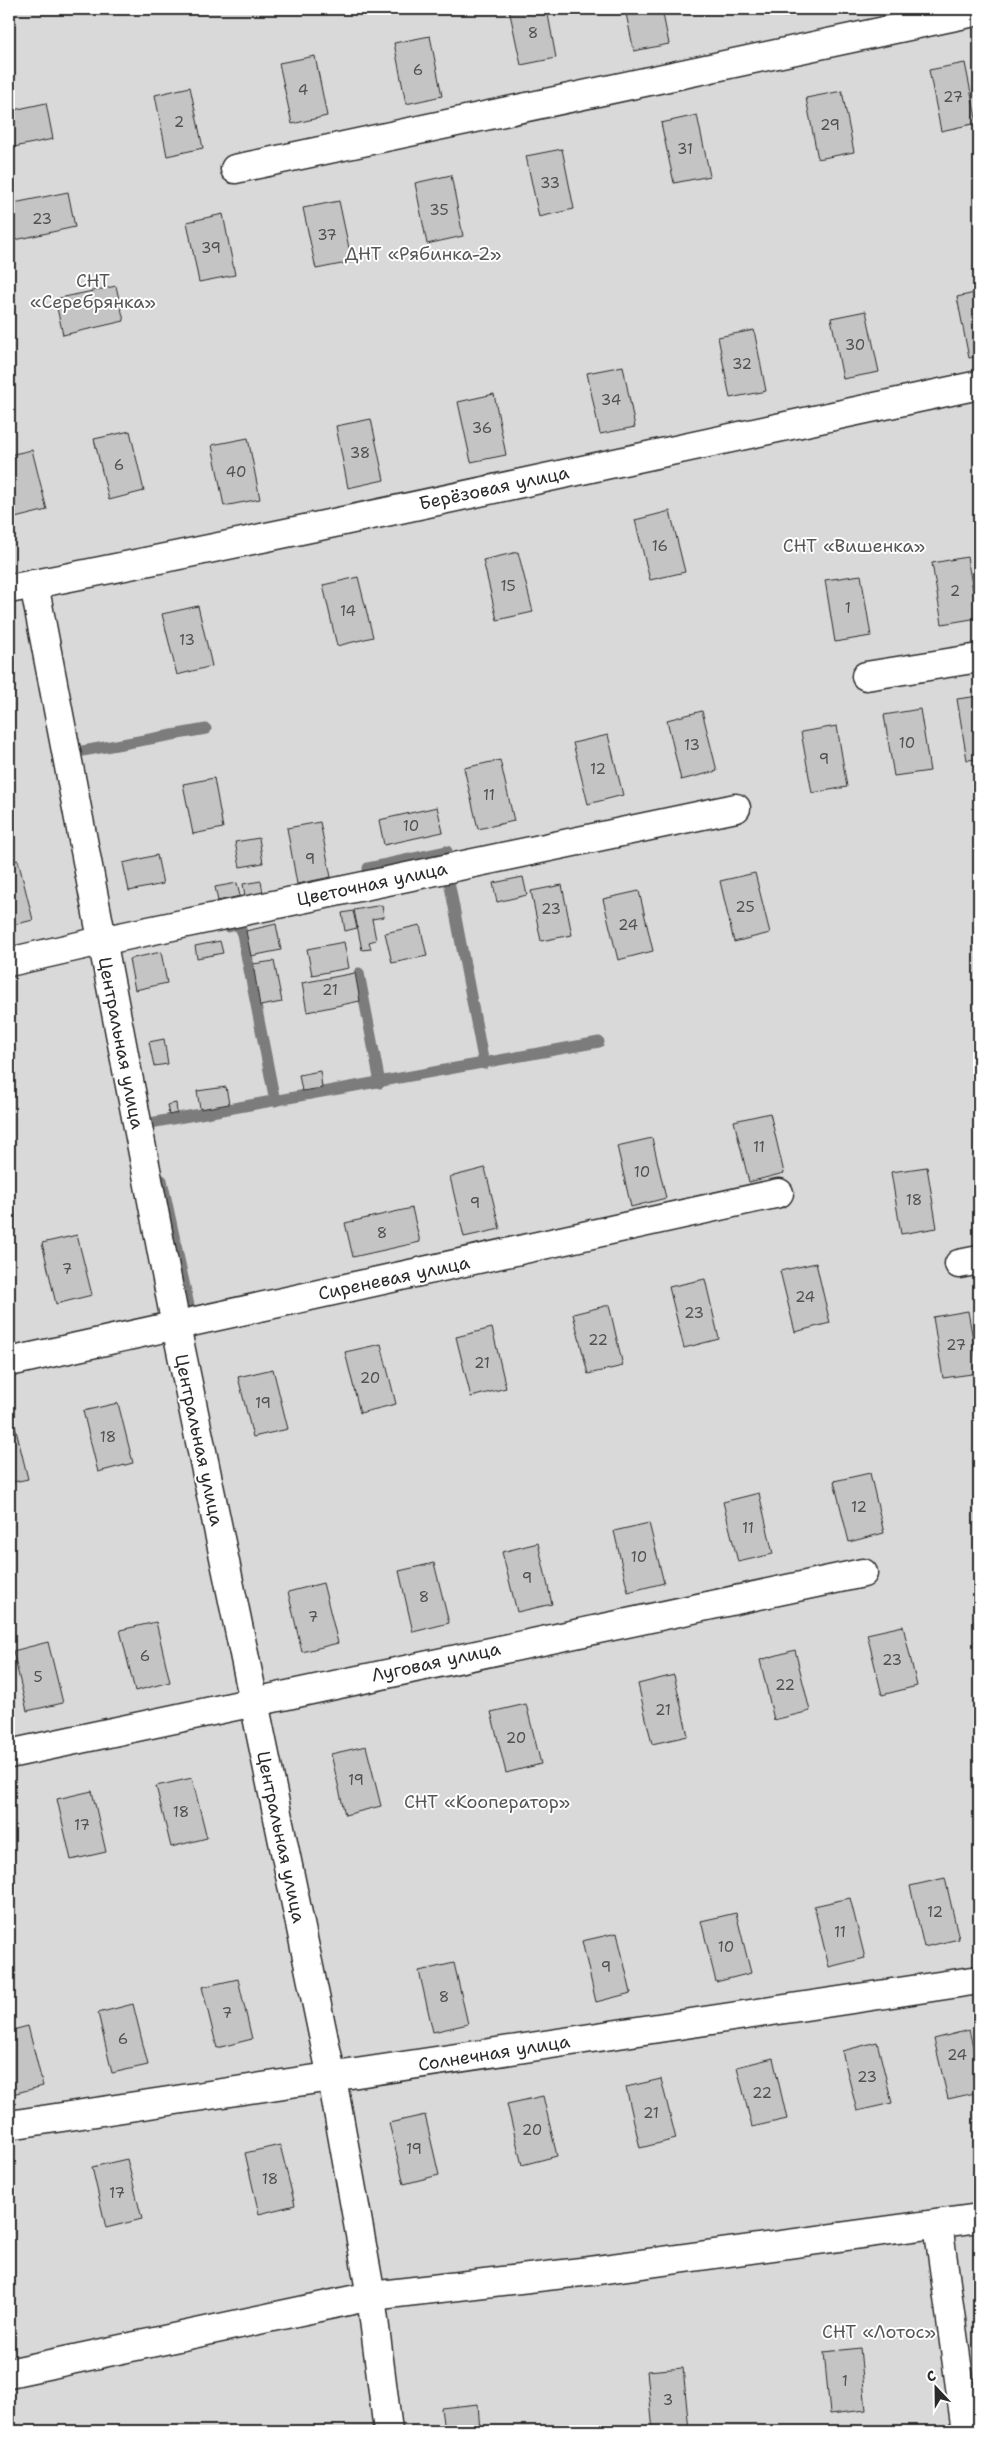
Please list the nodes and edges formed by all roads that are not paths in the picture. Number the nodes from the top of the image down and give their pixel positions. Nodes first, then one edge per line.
1 (979, 11) edge
2 (234, 170) dead end
3 (979, 385) edge
4 (21, 587) edge
5 (979, 658) edge
6 (866, 676) dead end
7 (736, 808) dead end
8 (101, 941) junction
9 (9, 962) edge
10 (779, 1193) dead end
11 (176, 1326) junction
12 (9, 1362) edge
13 (864, 1573) dead end
14 (252, 1700) junction
15 (9, 1754) edge
16 (979, 1980) edge
17 (332, 2078) junction
18 (9, 2125) edge
19 (979, 2218) edge
20 (938, 2224) junction
21 (371, 2296) junction
22 (9, 2373) edge
23 (388, 2431) edge
24 (966, 2431) edge

1 - 2 street
3 - 4 street, Берёзовая улица
4 - 8 street, Центральная улица
5 - 6 street
7 - 8 street, Цветочная улица
8 - 9 street, Цветочная улица
8 - 11 street, Центральная улица
10 - 11 street, Сиреневая улица
11 - 12 street, Сиреневая улица
11 - 14 street, Центральная улица
13 - 14 street, Луговая улица
14 - 15 street, Луговая улица
14 - 17 street, Центральная улица
16 - 17 street, Солнечная улица
17 - 18 street, Солнечная улица
17 - 21 street, Центральная улица
19 - 20 street
20 - 21 street
20 - 24 street
21 - 22 street
21 - 23 street, Центральная улица

